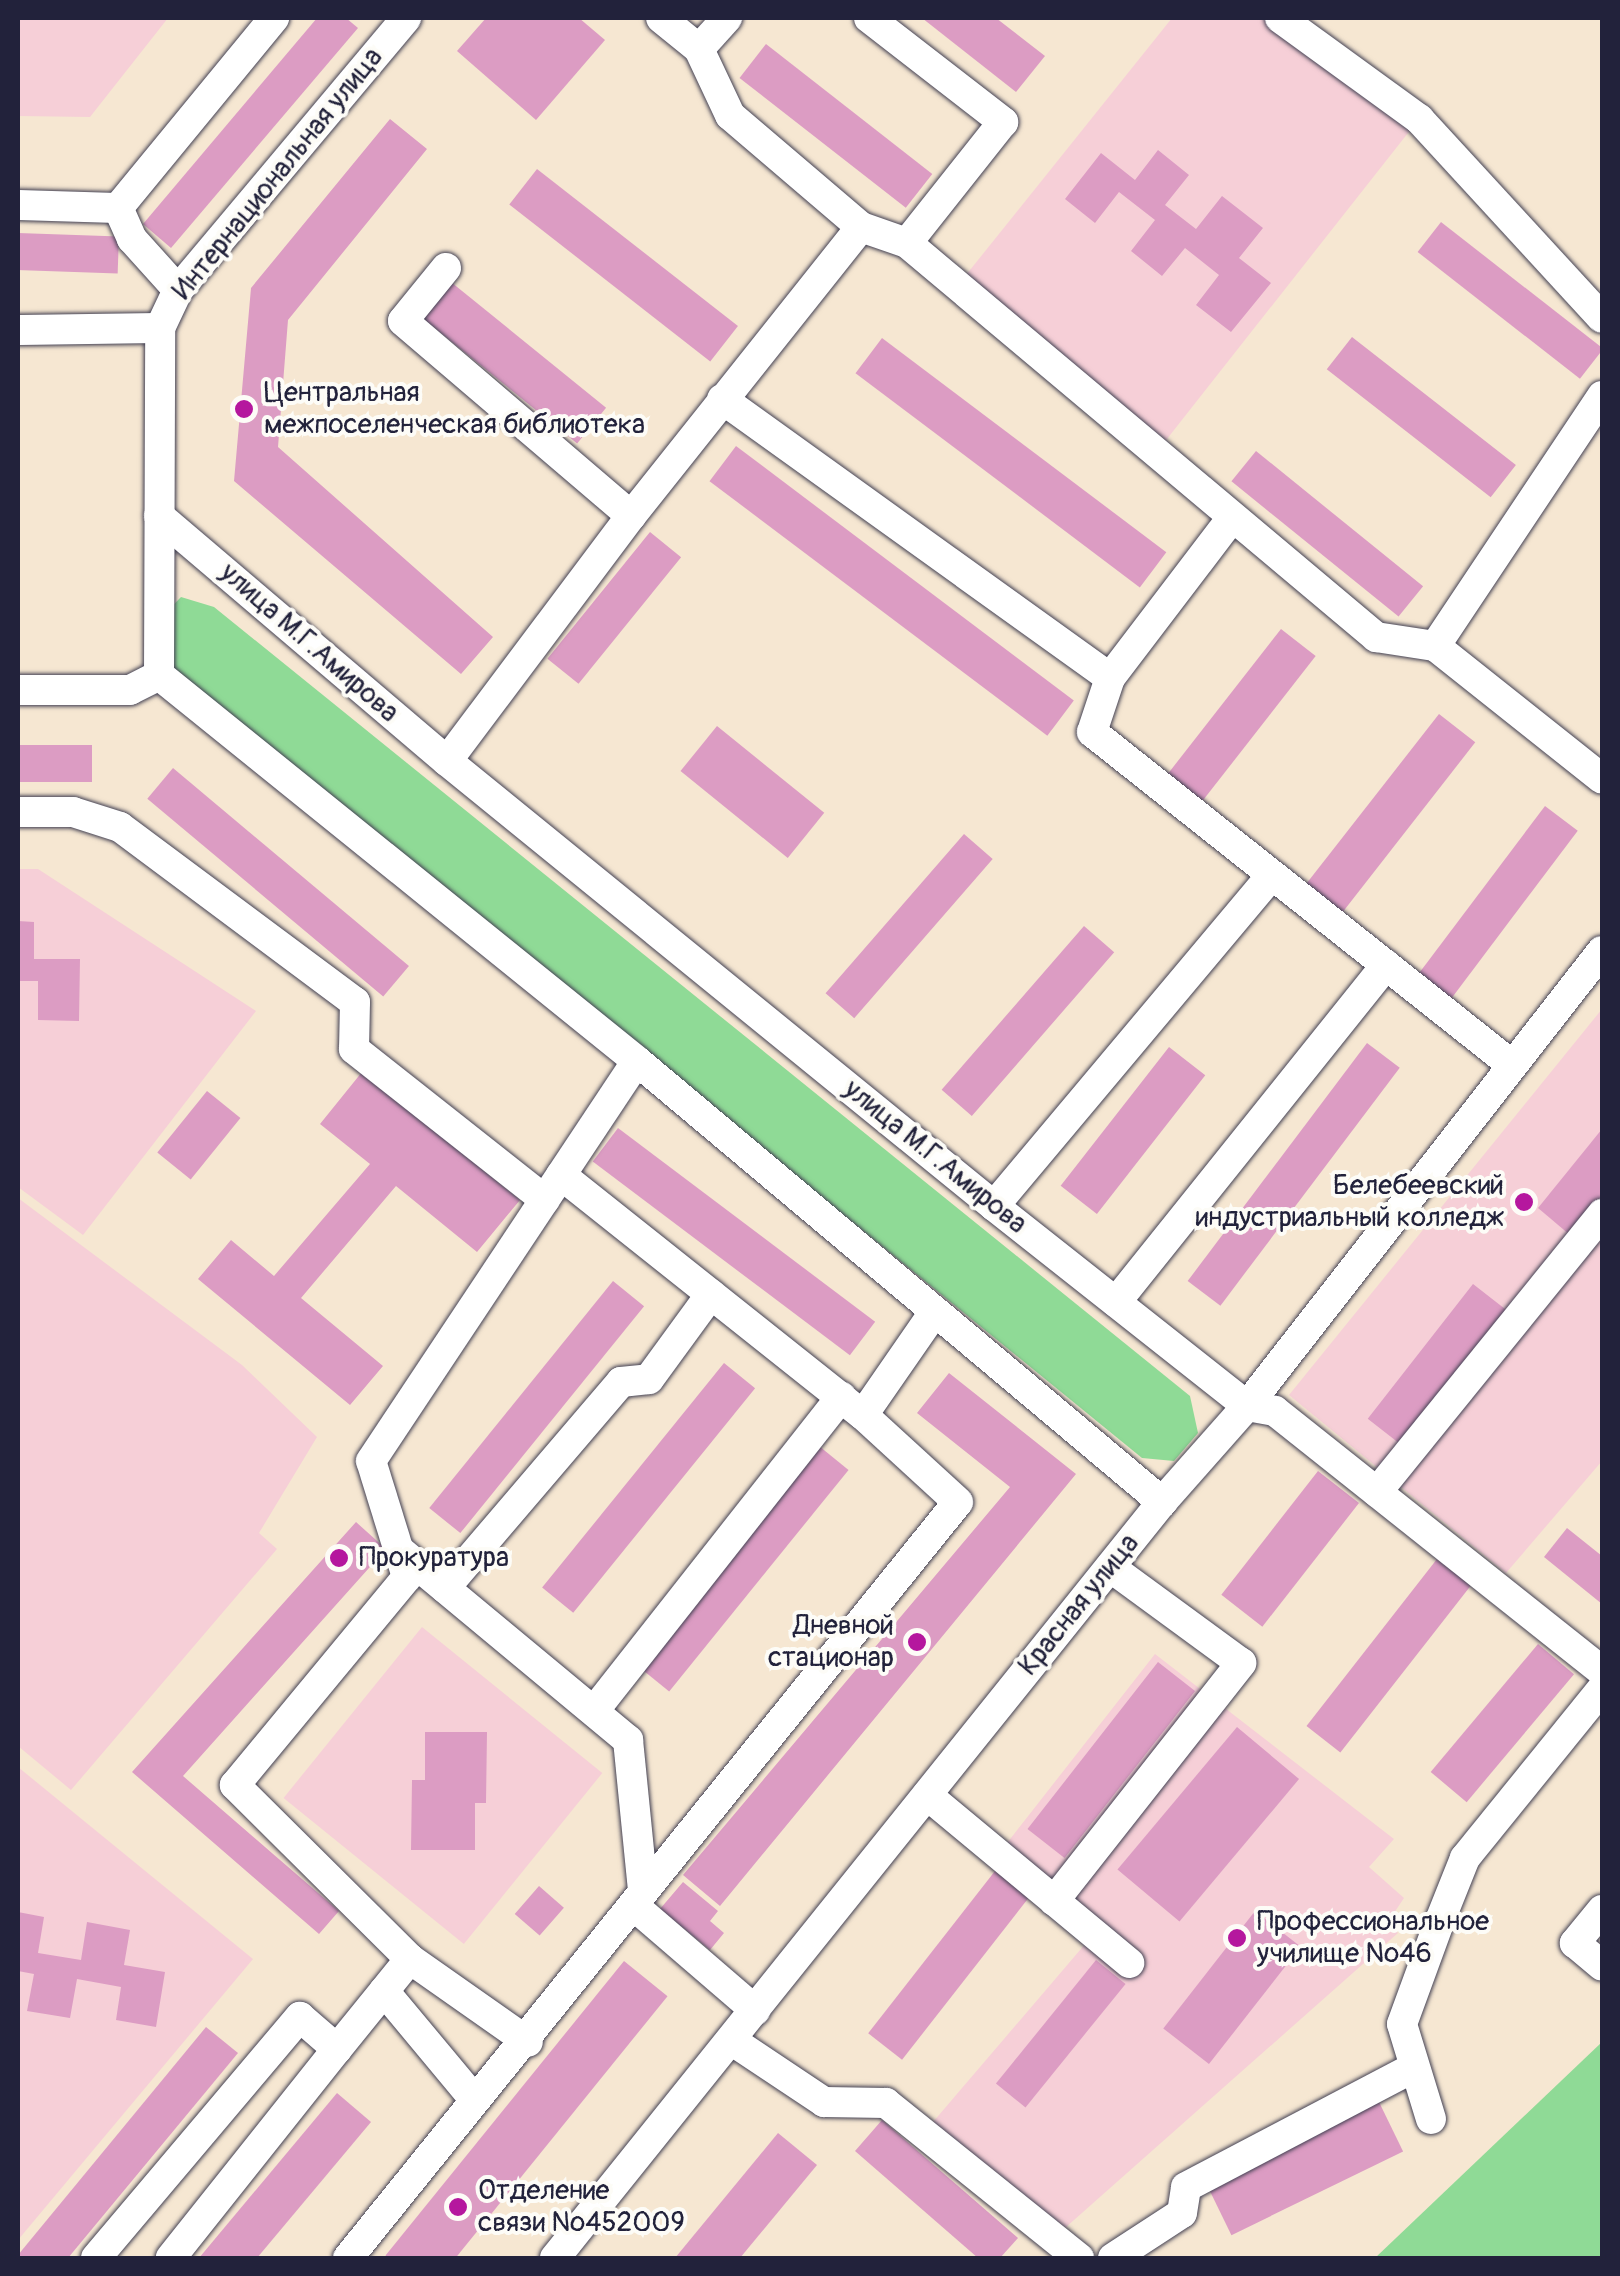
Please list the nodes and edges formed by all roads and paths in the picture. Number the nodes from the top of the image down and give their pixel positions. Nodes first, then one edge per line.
1 (274, 18) edge
2 (406, 18) edge
3 (661, 18) edge
4 (727, 18) edge
5 (869, 18) edge
6 (1280, 18) edge
7 (699, 49) junction
8 (18, 205) edge
9 (118, 208) junction
10 (861, 228) junction
11 (906, 243) junction
12 (446, 268) dead end
13 (178, 290) junction
14 (1602, 318) edge
15 (160, 328) junction
16 (18, 330) edge
17 (1602, 396) edge
18 (722, 400) junction
19 (160, 516) junction
20 (631, 516) junction
21 (1231, 520) junction
22 (1436, 646) junction
23 (159, 675) junction
24 (1110, 678) junction
25 (18, 690) edge
26 (448, 761) junction
27 (1602, 779) edge
28 (18, 812) edge
29 (1272, 874) junction
30 (1602, 951) edge
31 (1386, 965) junction
32 (637, 1061) junction
33 (1512, 1065) junction
34 (553, 1187) junction
35 (994, 1206) junction
36 (1602, 1214) edge
37 (711, 1294) junction
38 (1116, 1302) junction
39 (935, 1311) junction
40 (852, 1406) junction
41 (1247, 1406) junction
42 (1377, 1492) junction
43 (1162, 1502) junction
44 (399, 1550) junction
45 (1110, 1566) junction
46 (445, 1588) junction
47 (1602, 1671) edge
48 (1602, 1689) edge
49 (594, 1712) junction
50 (927, 1796) junction
51 (638, 1898) junction
52 (1054, 1901) junction
53 (1602, 1910) edge
54 (410, 1959) junction
55 (1129, 1962) dead end
56 (1602, 1966) edge
57 (384, 1991) junction
58 (755, 2010) junction
59 (731, 2040) junction
60 (528, 2042) junction
61 (338, 2049) junction
62 (1411, 2069) junction
63 (474, 2100) junction
64 (1430, 2119) dead end
65 (564, 2255) edge
66 (96, 2258) edge
67 (170, 2258) edge
68 (348, 2258) edge
69 (1079, 2258) edge
70 (1112, 2258) edge

1 - 9 street
2 - 13 street, Интернациональная улица
3 - 7 street
4 - 7 street
5 - 11 street
6 - 14 street
7 - 10 street
8 - 9 street
9 - 13 street
10 - 11 street
10 - 18 street
11 - 21 street
12 - 20 street
13 - 15 street, Интернациональная улица
15 - 16 street
15 - 19 street, Интернациональная улица
17 - 22 street
18 - 20 street
18 - 24 street
19 - 23 street
19 - 26 street, улица М.Г.Амирова
20 - 26 street
21 - 22 street
21 - 24 street
22 - 27 street
23 - 25 street
23 - 32 street
24 - 29 street
26 - 35 street, улица М.Г.Амирова
28 - 34 street
29 - 31 street
29 - 35 street
30 - 33 street, Красная улица
31 - 33 street
31 - 38 street
32 - 34 street
32 - 39 street
33 - 41 street, Красная улица
34 - 37 street
34 - 44 street
35 - 38 street, улица М.Г.Амирова
36 - 42 street
37 - 40 street
37 - 46 street
38 - 41 street, улица М.Г.Амирова
39 - 40 street
39 - 43 street
40 - 49 street
40 - 51 street
41 - 42 street, улица М.Г.Амирова
41 - 43 street, Красная улица
42 - 47 street, улица М.Г.Амирова
43 - 45 street, Красная улица
44 - 46 street
44 - 54 street
45 - 50 street, Красная улица
45 - 52 street
46 - 49 street
48 - 62 street
49 - 51 street
50 - 52 street
50 - 58 street, Красная улица
51 - 58 street
51 - 60 street
52 - 55 street
53 - 56 street
54 - 57 street
54 - 60 street
57 - 61 street
57 - 63 street
58 - 59 street, Красная улица
59 - 65 street, Красная улица
59 - 69 street
60 - 63 street
61 - 66 street
61 - 67 street
62 - 64 street
62 - 70 street
63 - 68 street

